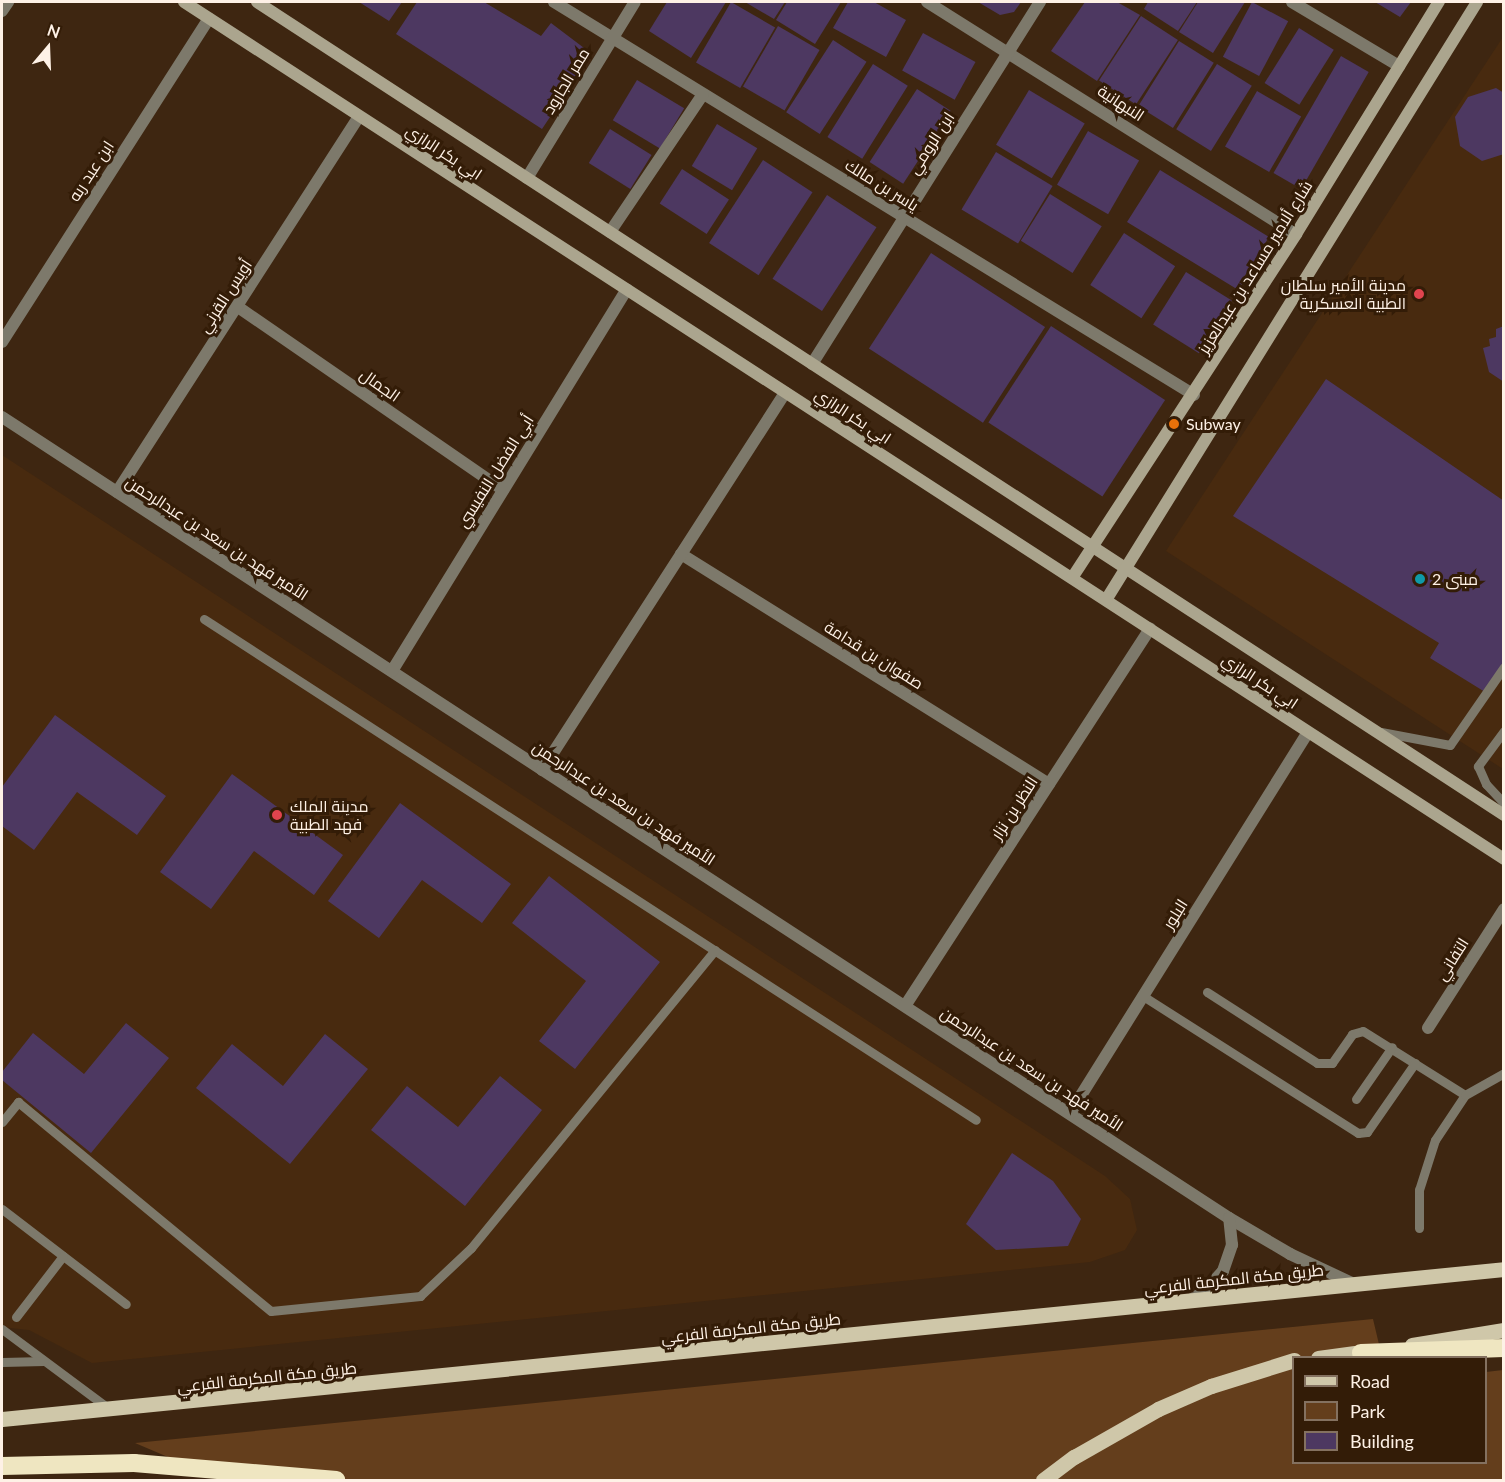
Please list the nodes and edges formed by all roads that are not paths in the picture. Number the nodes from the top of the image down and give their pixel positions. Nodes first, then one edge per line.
1 (8, 2) edge
2 (184, 2) edge
3 (257, 2) edge
4 (554, 2) edge
5 (635, 2) edge
6 (927, 2) edge
7 (1040, 2) edge
8 (1292, 2) edge
9 (1438, 2) edge
10 (1477, 2) edge
11 (2, 11) edge
12 (209, 18) junction
13 (612, 37) junction
14 (1010, 52) junction
15 (1399, 66) junction
16 (704, 94) junction
17 (359, 117) junction
18 (527, 178) junction
19 (903, 217) junction
20 (610, 231) junction
21 (1296, 234) junction
22 (627, 289) junction
23 (238, 307) junction
24 (2, 342) edge
25 (812, 364) junction
26 (785, 393) junction
27 (1194, 395) junction
28 (2, 417) edge
29 (503, 490) junction
30 (117, 492) junction
31 (1092, 546) junction
32 (681, 554) junction
33 (1126, 568) junction
34 (1072, 578) junction
35 (1106, 600) junction
36 (204, 618) dead end
37 (1150, 629) junction
38 (1503, 667) edge
39 (392, 671) junction
40 (1372, 729) junction
41 (1503, 730) edge
42 (1308, 732) junction
43 (542, 770) junction
44 (1049, 784) junction
45 (1503, 803) edge
46 (1503, 815) edge
47 (1503, 859) edge
48 (1503, 909) edge
49 (715, 950) junction
50 (1207, 992) dead end
51 (1143, 996) junction
52 (905, 1006) junction
53 (1428, 1028) dead end
54 (1392, 1047) junction
55 (1415, 1063) junction
56 (1503, 1073) edge
57 (1465, 1095) junction
58 (1356, 1099) dead end
59 (1070, 1113) junction
60 (976, 1120) dead end
61 (2, 1122) edge
62 (2, 1209) edge
63 (1229, 1218) junction
64 (1419, 1228) dead end
65 (63, 1256) junction
66 (1503, 1269) edge
67 (1354, 1284) junction
68 (1181, 1303) junction
69 (126, 1304) dead end
70 (16, 1317) dead end
71 (2, 1329) edge
72 (1503, 1330) edge
73 (1503, 1348) edge
74 (1361, 1353) junction
75 (1335, 1356) edge
76 (1292, 1360) edge
77 (44, 1361) junction
78 (2, 1362) edge
79 (110, 1409) junction
80 (2, 1419) edge
81 (2, 1466) edge
82 (336, 1480) edge
83 (1043, 1480) edge

1 - 11 street
2 - 12 street, ابي بكر الرازي
3 - 18 street, ابي بكر الرازي
4 - 13 street, ياسر بن مالك
5 - 13 street, ممر الجارود
6 - 14 street, النبهانية
7 - 14 street, ابن الرومي
8 - 15 street
9 - 15 street, شارع ألامير مساعد بن عبدالعزيز
10 - 33 street
12 - 17 street, ابي بكر الرازي
12 - 24 street, ابن عبد ربه
13 - 16 street, ياسر بن مالك
13 - 18 street, ممر الجارود
14 - 19 street, ابن الرومي
14 - 21 street, النبهانية
15 - 21 street, شارع ألامير مساعد بن عبدالعزيز
16 - 19 street, ياسر بن مالك
16 - 20 street
17 - 22 street, ابي بكر الرازي
17 - 23 street, أويس القرني
18 - 20 street, ابي بكر الرازي
19 - 25 street, ابن الرومي
19 - 27 street, ياسر بن مالك
20 - 25 street, ابي بكر الرازي
21 - 27 street, شارع ألامير مساعد بن عبدالعزيز
22 - 26 street, ابي بكر الرازي
22 - 29 street, أبي الفضل النفيسي
23 - 29 street, الجمال
23 - 30 street, أويس القرني
25 - 31 street, ابي بكر الرازي
26 - 32 street
26 - 34 street, ابي بكر الرازي
27 - 31 street, شارع ألامير مساعد بن عبدالعزيز
28 - 30 street, الأمير فهد بن سعد بن عبدالرحمن
29 - 39 street, أبي الفضل النفيسي
30 - 39 street, الأمير فهد بن سعد بن عبدالرحمن
31 - 33 street, ابي بكر الرازي
31 - 34 street, شارع ألامير مساعد بن عبدالعزيز
32 - 43 street
32 - 44 street, صفوان بن قدامة
33 - 35 street
33 - 40 street, ابي بكر الرازي
34 - 35 street, ابي بكر الرازي
35 - 37 street, ابي بكر الرازي
36 - 49 lane
37 - 42 street, ابي بكر الرازي
37 - 44 street, النظر بن نزار
38 - 40 lane
39 - 43 street, الأمير فهد بن سعد بن عبدالرحمن
40 - 46 street, ابي بكر الرازي
41 - 45 lane
42 - 47 street, ابي بكر الرازي
42 - 51 street, البلور
43 - 52 street, الأمير فهد بن سعد بن عبدالرحمن
44 - 52 street, النظر بن نزار
48 - 53 street, التفاني
49 - 60 lane
49 - 61 lane
50 - 54 lane
51 - 55 lane
51 - 59 street, البلور
52 - 59 street, الأمير فهد بن سعد بن عبدالرحمن
54 - 55 lane
54 - 58 lane
55 - 57 lane
56 - 57 lane
57 - 64 lane
59 - 63 street, الأمير فهد بن سعد بن عبدالرحمن
62 - 65 lane
63 - 67 street, الأمير فهد بن سعد بن عبدالرحمن
63 - 68 street
65 - 69 lane
65 - 70 lane
66 - 67 main road, طريق مكة المكرمة الفرعي
67 - 68 main road, طريق مكة المكرمة الفرعي
68 - 79 main road, طريق مكة المكرمة الفرعي
71 - 77 lane
72 - 74 main road
73 - 74 highway
74 - 75 main road
76 - 83 main road
77 - 78 lane
77 - 79 lane
79 - 80 main road, طريق مكة المكرمة الفرعي
81 - 82 highway

